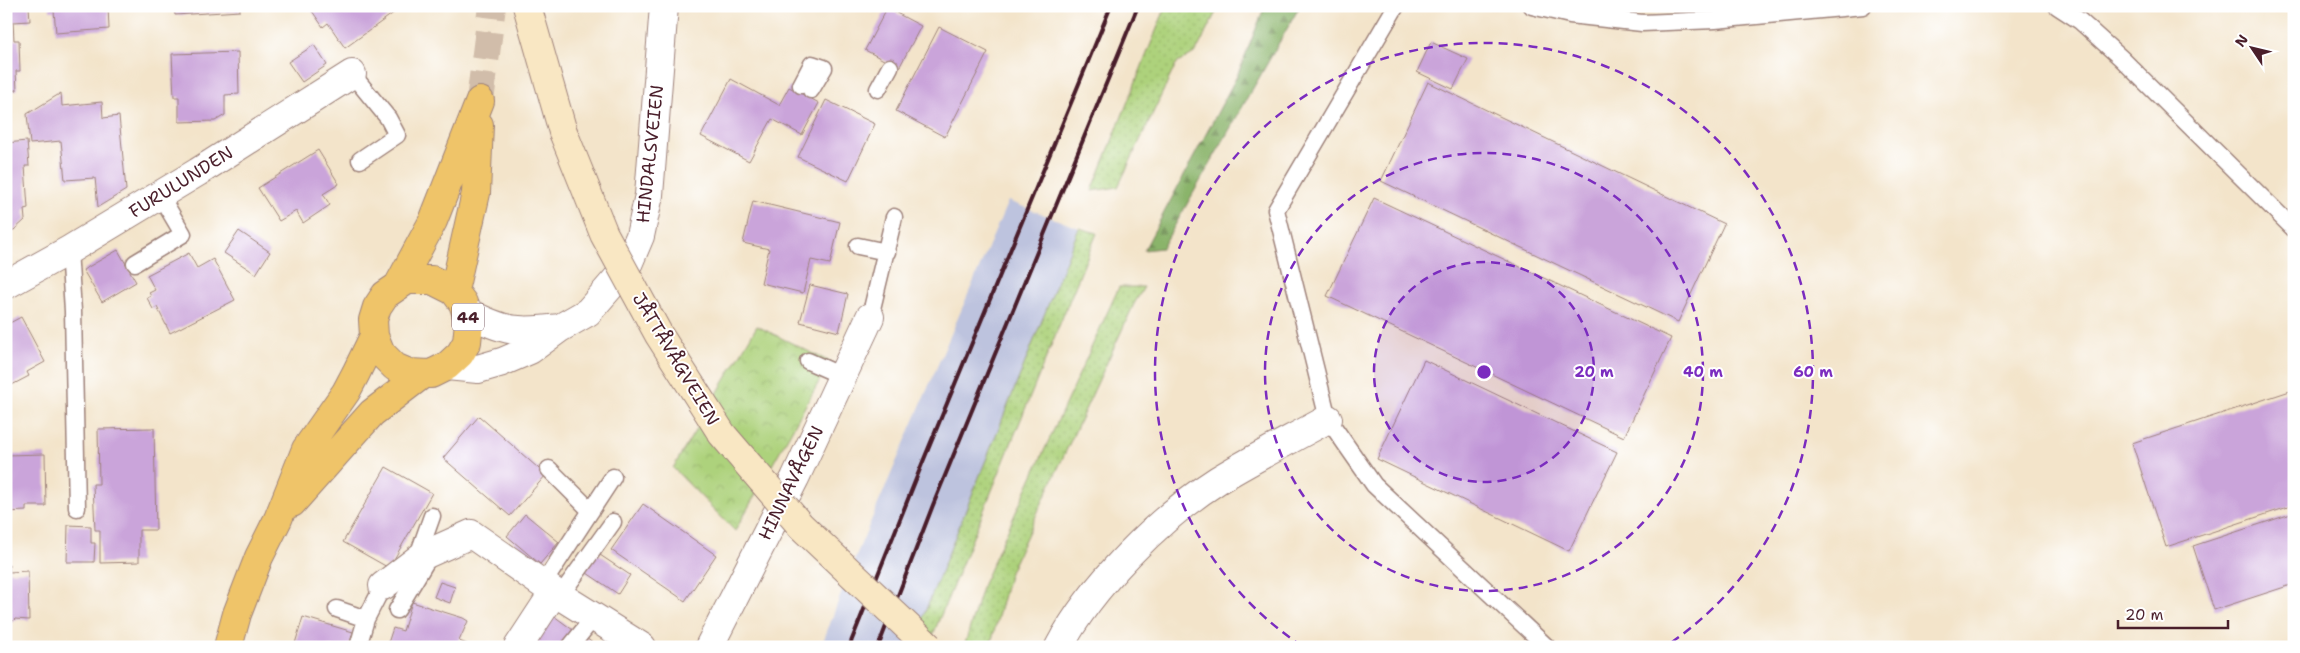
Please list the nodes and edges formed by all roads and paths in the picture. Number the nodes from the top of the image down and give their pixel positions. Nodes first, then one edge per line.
1 (527, 6) edge
2 (664, 6) edge
3 (1396, 6) edge
4 (1532, 6) edge
5 (1863, 6) edge
6 (2057, 6) edge
7 (890, 67) dead end
8 (352, 74) joint
9 (878, 89) dead end
10 (360, 160) dead end
11 (160, 195) junction
12 (894, 217) dead end
13 (2294, 229) edge
14 (858, 246) dead end
15 (69, 250) junction
16 (887, 252) junction
17 (135, 263) dead end
18 (400, 284) junction
19 (6, 285) edge
20 (460, 302) junction
21 (870, 317) joint
22 (560, 328) junction
23 (374, 336) junction
24 (808, 362) dead end
25 (435, 370) junction
26 (842, 376) junction
27 (1328, 419) junction
28 (549, 469) dead end
29 (613, 477) dead end
30 (77, 508) dead end
31 (591, 511) junction
32 (432, 516) dead end
33 (278, 519) junction
34 (613, 522) dead end
35 (424, 556) junction
36 (383, 586) joint
37 (552, 591) junction
38 (337, 609) dead end
39 (397, 610) dead end
40 (594, 617) junction
41 (366, 619) junction
42 (228, 647) edge
43 (358, 647) edge
44 (518, 647) edge
45 (570, 647) edge
46 (642, 647) edge
47 (709, 647) edge
48 (929, 647) edge
49 (1059, 647) edge
50 (1548, 647) edge

1 - 48 street, JÅTTÅVÅGVEIEN, bridge
2 - 22 street, HINDALSVEIEN
3 - 27 lane
4 - 5 lane
6 - 13 lane
7 - 9 lane
8 - 10 lane
8 - 11 street, FURULUNDEN
11 - 15 street, FURULUNDEN
11 - 17 lane
12 - 16 lane
14 - 16 lane
15 - 19 street, FURULUNDEN
15 - 30 lane
16 - 21 lane
18 - 20 main road, 44
18 - 20 main road, 44
18 - 23 main road, 44
20 - 22 street, HINDALSVEIEN
20 - 25 main road, 44
21 - 26 street, HINNAVÅGEN
22 - 25 street, HINDALSVEIEN
23 - 25 main road
23 - 33 main road, 44
24 - 26 lane
25 - 33 main road, 44
26 - 47 street, HINNAVÅGEN
27 - 49 street
27 - 50 lane
28 - 31 lane
29 - 31 lane
31 - 37 lane
32 - 35 lane
33 - 42 main road, 44
34 - 37 lane
35 - 36 street
35 - 37 street
35 - 39 lane
36 - 41 lane
37 - 40 street
37 - 44 street
38 - 41 lane
40 - 45 lane
40 - 46 street
41 - 43 lane

